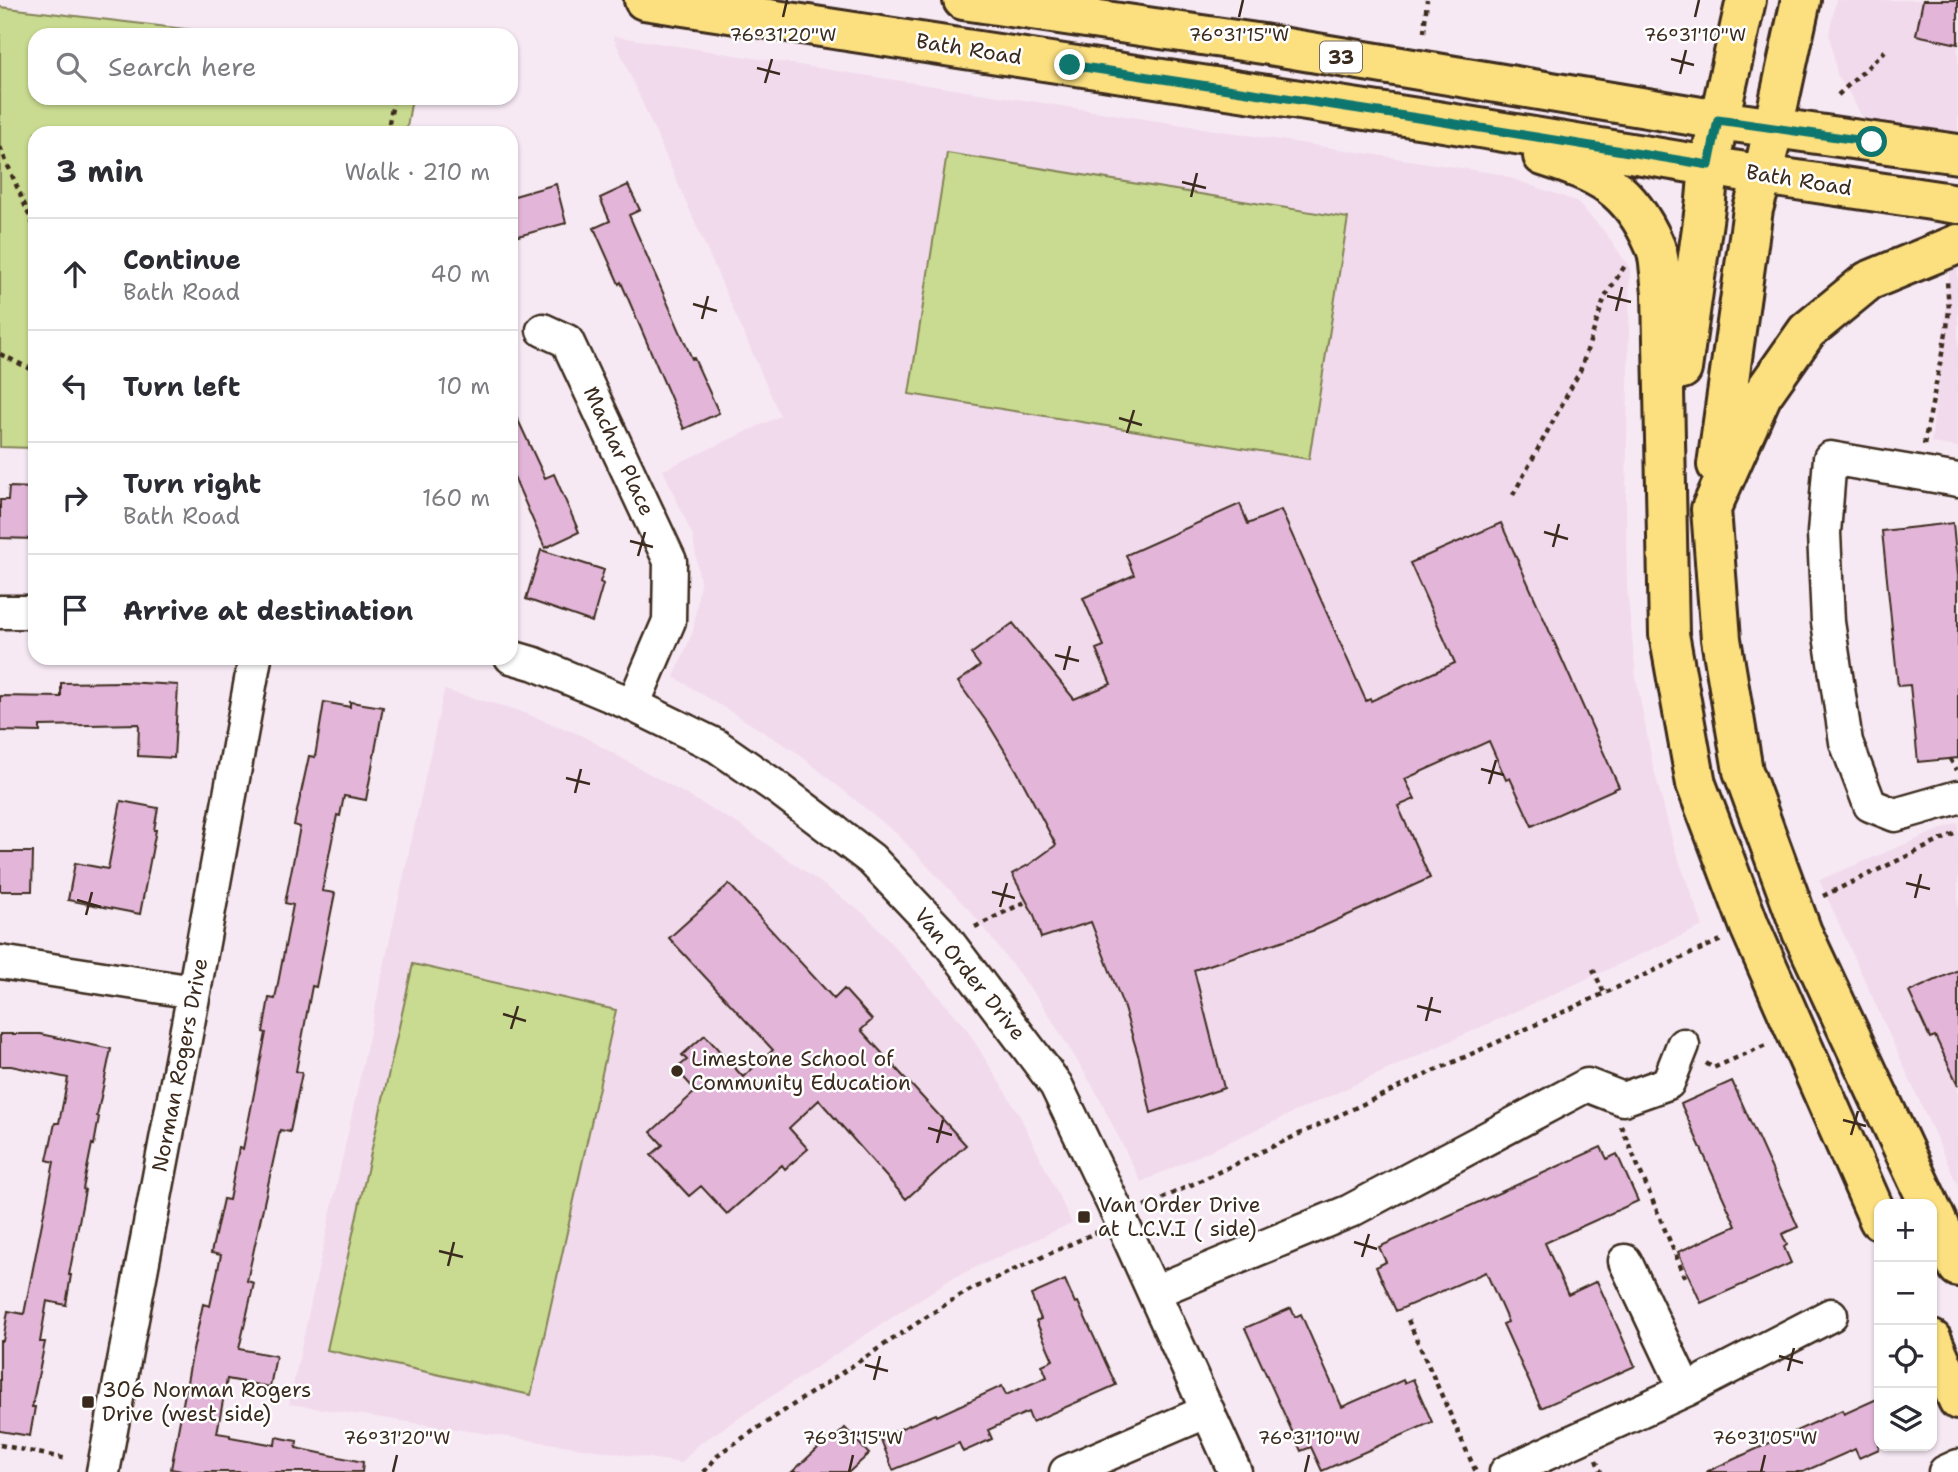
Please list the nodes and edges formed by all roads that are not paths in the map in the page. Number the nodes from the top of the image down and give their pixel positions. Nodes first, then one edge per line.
1 (644, 0) edge
2 (963, 0) edge
3 (1746, 0) edge
4 (1801, 0) edge
5 (1431, 120) junction
6 (1718, 120) junction
7 (1773, 128) junction
8 (1958, 154) edge
9 (1709, 165) junction
10 (1763, 175) junction
11 (1958, 204) edge
12 (1952, 257) edge
13 (543, 330) dead end
14 (1666, 478) junction
15 (1958, 480) edge
16 (1711, 509) junction
17 (0, 612) edge
18 (28, 612) edge
19 (518, 659) edge
20 (254, 665) edge
21 (633, 705) junction
22 (1958, 797) edge
23 (0, 962) edge
24 (194, 992) junction
25 (1682, 1045) road end
26 (1927, 1199) edge
27 (1874, 1209) edge
28 (1937, 1222) edge
29 (1625, 1261) dead end
30 (1958, 1267) edge
31 (1154, 1292) junction
32 (1831, 1315) dead end
33 (1937, 1352) edge
34 (1686, 1390) junction
35 (1958, 1400) edge
36 (1208, 1411) junction
37 (1958, 1466) edge
38 (103, 1472) edge
39 (1066, 1472) edge
40 (1235, 1472) edge
41 (1506, 1472) edge
42 (1945, 1472) edge

1 - 5 main road, Bath Road / 33
2 - 6 main road, 33
3 - 6 main road
4 - 7 main road
5 - 9 main road, Bath Road / 33
5 - 14 main road
6 - 7 main road, 33
6 - 9 main road
7 - 8 main road, 33
7 - 10 main road
9 - 10 main road, Bath Road / 33
9 - 14 main road
10 - 11 main road, Bath Road / 33
10 - 16 main road
12 - 16 main road
13 - 21 street, Machar Place
14 - 27 main road
15 - 22 street
16 - 26 main road
17 - 18 street
19 - 21 street, Van Order Drive
20 - 24 street, Norman Rogers Drive
21 - 31 street, Van Order Drive
23 - 24 street
24 - 38 street, Norman Rogers Drive
25 - 31 street
28 - 30 main road
29 - 34 street
31 - 36 street, Van Order Drive
32 - 34 street
33 - 35 main road
34 - 41 street
36 - 39 street
36 - 40 street, Van Order Drive
37 - 42 street

